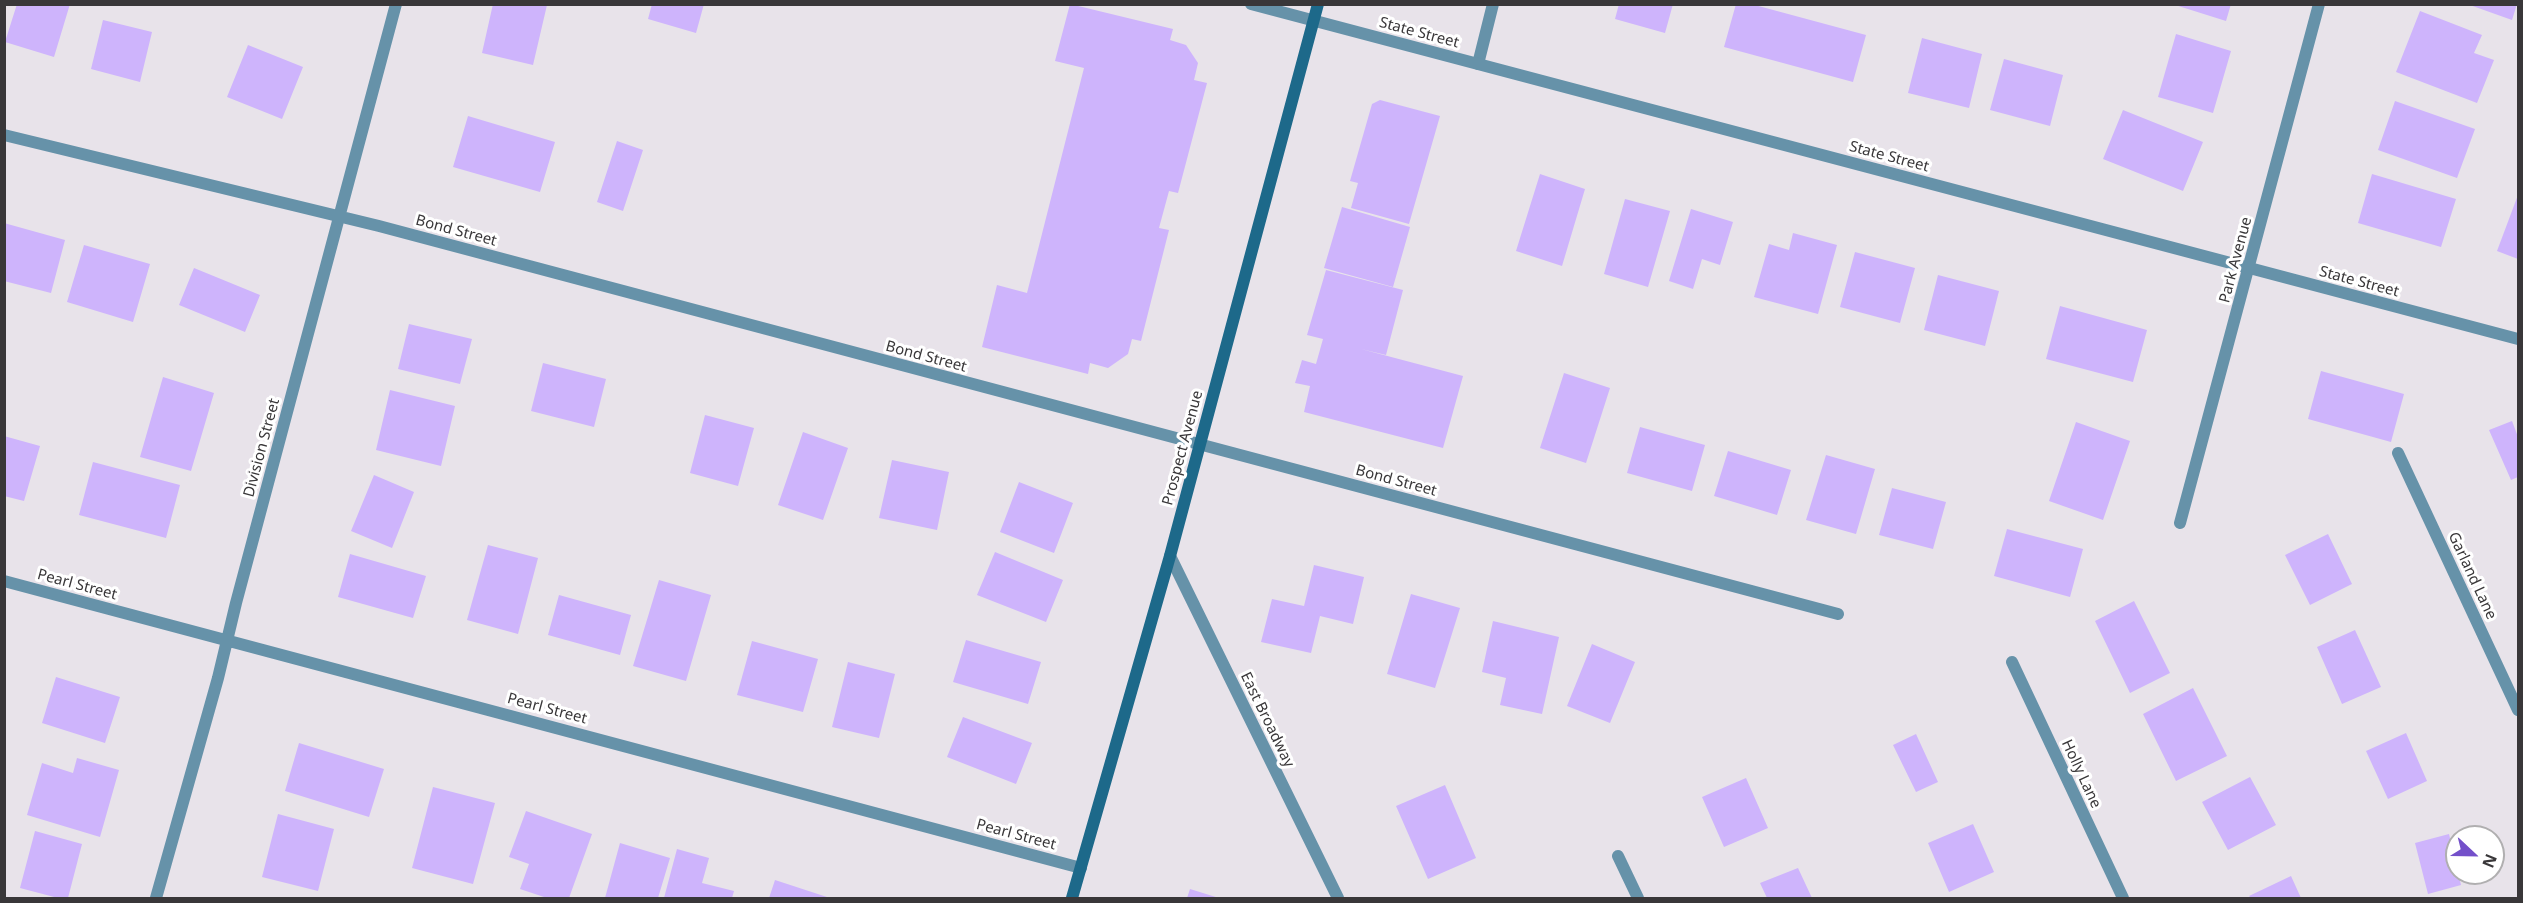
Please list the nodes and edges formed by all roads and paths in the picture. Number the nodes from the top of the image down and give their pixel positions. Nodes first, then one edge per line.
1 (396, 4) edge
2 (1251, 4) edge
3 (1318, 4) edge
4 (1493, 4) edge
5 (2319, 4) edge
6 (1314, 21) junction
7 (1478, 64) junction
8 (4, 135) edge
9 (339, 216) junction
10 (2249, 268) junction
11 (2518, 339) edge
12 (1199, 445) junction
13 (2398, 453) dead end
14 (2180, 524) dead end
15 (1170, 556) junction
16 (4, 580) edge
17 (1838, 614) dead end
18 (227, 639) junction
19 (2012, 662) dead end
20 (2518, 711) edge
21 (1618, 856) dead end
22 (1081, 868) junction
23 (156, 898) edge
24 (1072, 898) edge
25 (1338, 898) edge
26 (1638, 898) edge
27 (2123, 898) edge

1 - 9 street, Division Street
2 - 6 street, State Street
3 - 6 main road, Prospect Avenue
4 - 7 street
5 - 10 street, Park Avenue
6 - 7 street, State Street
6 - 12 main road, Prospect Avenue
7 - 10 street, State Street
8 - 9 street, Bond Street
9 - 12 street, Bond Street
9 - 18 street, Division Street
10 - 11 street, State Street
10 - 14 street, Park Avenue
12 - 15 main road, Prospect Avenue
12 - 17 street, Bond Street
13 - 20 street, Garland Lane
15 - 22 main road, Prospect Avenue
15 - 25 street, East Broadway
16 - 18 street, Pearl Street
18 - 22 street, Pearl Street
18 - 23 street, Division Street
19 - 27 street, Holly Lane
21 - 26 street
22 - 24 main road, Prospect Avenue

